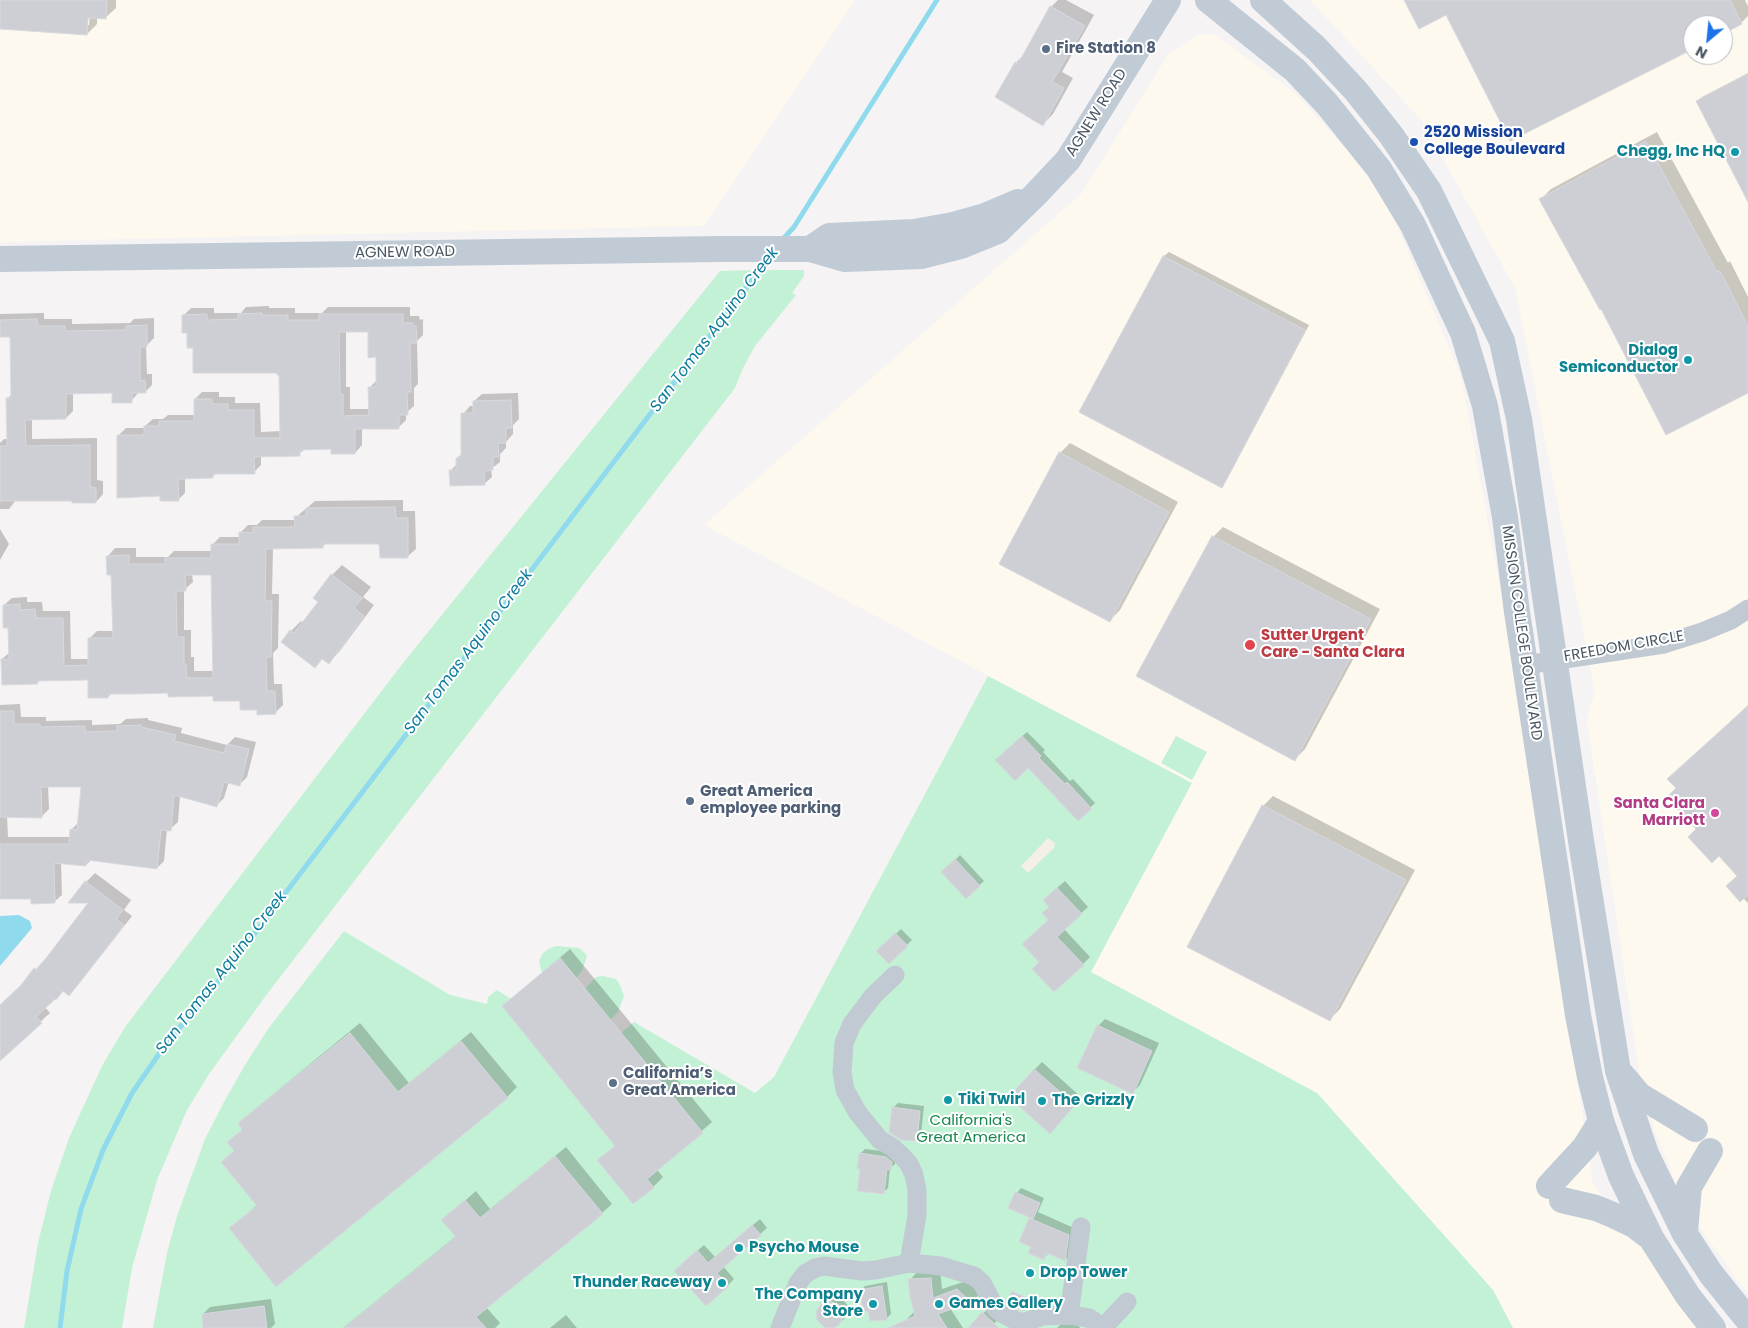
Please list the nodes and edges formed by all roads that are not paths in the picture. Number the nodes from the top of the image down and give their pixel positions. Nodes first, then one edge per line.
1 (1168, 0) edge
2 (1208, 0) edge
3 (1263, 0) edge
4 (0, 259) edge
5 (1748, 609) edge
6 (1554, 660) junction
7 (1526, 665) junction
8 (895, 975) dead end
9 (1618, 1071) junction
10 (1601, 1121) junction
11 (1695, 1129) dead end
12 (1710, 1150) dead end
13 (1082, 1227) dead end
14 (1685, 1234) junction
15 (1651, 1238) junction
16 (909, 1263) junction
17 (1127, 1302) dead end
18 (1069, 1315) junction
19 (1748, 1320) edge
20 (780, 1328) edge
21 (1104, 1328) edge
22 (1714, 1328) edge

1 - 4 main road, AGNEW ROAD
2 - 7 main road, MISSION COLLEGE BOULEVARD
3 - 6 main road, MISSION COLLEGE BOULEVARD
5 - 6 street, FREEDOM CIRCLE
6 - 7 street, FREEDOM CIRCLE
6 - 9 main road, MISSION COLLEGE BOULEVARD
7 - 10 main road, MISSION COLLEGE BOULEVARD
8 - 16 street
9 - 11 main road
9 - 14 main road, MISSION COLLEGE BOULEVARD
10 - 15 main road, MISSION COLLEGE BOULEVARD
10 - 15 main road
12 - 14 main road
13 - 18 street
14 - 19 main road, MISSION COLLEGE BOULEVARD
15 - 22 main road, MISSION COLLEGE BOULEVARD
16 - 18 street
16 - 20 street
17 - 21 street
18 - 21 street

